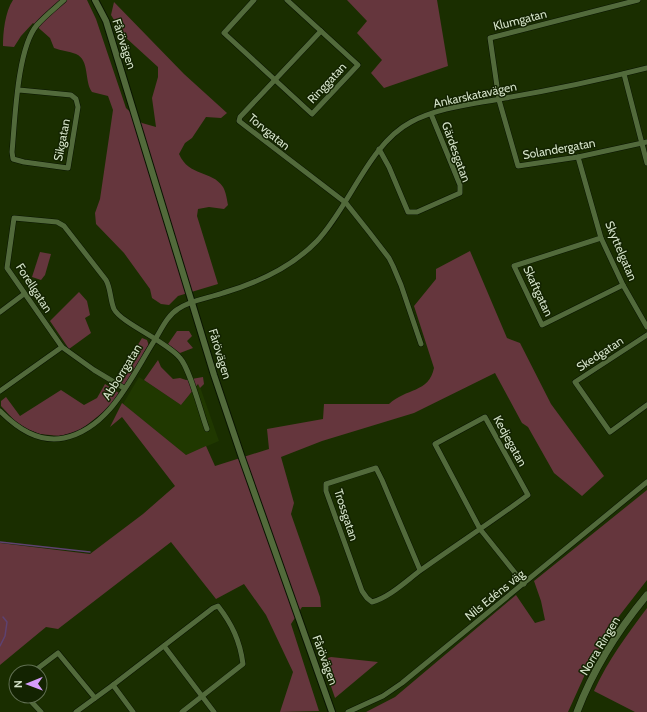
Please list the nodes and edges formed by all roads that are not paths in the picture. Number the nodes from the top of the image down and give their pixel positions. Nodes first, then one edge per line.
1 (64, 0) edge
2 (95, 0) edge
3 (254, 0) edge
4 (287, 0) edge
5 (638, 0) edge
6 (321, 31) junction
7 (647, 68) edge
8 (624, 74) junction
9 (275, 80) junction
10 (19, 90) junction
11 (498, 100) junction
12 (431, 114) junction
13 (644, 142) edge
14 (379, 150) junction
15 (578, 157) junction
16 (647, 163) edge
17 (346, 204) junction
18 (601, 238) junction
19 (623, 285) junction
20 (24, 294) junction
21 (192, 302) junction
22 (0, 312) edge
23 (647, 327) edge
24 (647, 335) edge
25 (156, 338) junction
26 (421, 344) dead end
27 (62, 347) junction
28 (124, 388) junction
29 (0, 391) edge
30 (647, 405) edge
31 (1, 413) edge
32 (207, 429) dead end
33 (647, 482) edge
34 (480, 530) junction
35 (420, 570) junction
36 (524, 584) junction
37 (647, 595) edge
38 (164, 646) junction
39 (44, 664) edge
40 (113, 685) junction
41 (201, 696) junction
42 (95, 698) junction
43 (34, 704) edge
44 (41, 712) edge
45 (76, 712) edge
46 (133, 712) edge
47 (182, 712) edge
48 (214, 712) edge
49 (332, 712) edge
50 (348, 712) edge
51 (577, 712) edge

1 - 10 street, Sikgatan
2 - 21 street, Fårövägen
3 - 9 street
4 - 6 street
5 - 11 street, Klumgatan
6 - 9 street, Torvgatan
6 - 9 street, Ringgatan
7 - 8 street, Ankarskatavägen
8 - 11 street, Ankarskatavägen
8 - 13 street
9 - 17 street, Torvgatan
10 - 10 street, Sikgatan
11 - 12 street, Ankarskatavägen
11 - 15 street, Solandergatan
12 - 14 street, Ankarskatavägen
12 - 14 street, Gärdesgatan
13 - 15 street, Solandergatan
13 - 16 street
14 - 17 street, Ankarskatavägen
15 - 18 street, Skyttelgatan
17 - 21 street, Ankarskatavägen
17 - 26 street
18 - 19 street, Skyttelgatan
18 - 19 street, Skaftgatan
19 - 23 street, Skyttelgatan
20 - 22 street
20 - 25 street, Forellgatan
20 - 27 street, Forellgatan
21 - 25 street, Abborrgatan
21 - 49 street, Fårövägen
24 - 30 street, Skedgatan
25 - 28 street, Abborrgatan
25 - 32 street, Abborrgatan
27 - 28 street, Forellgatan
27 - 29 street
28 - 31 street, Abborrgatan
33 - 36 street, Nils Edéns väg
34 - 34 street, Kedjegatan
34 - 35 street, Trossgatan
34 - 36 street, Kedjegatan
35 - 35 street, Trossgatan
36 - 50 street, Nils Edéns väg
37 - 51 main road, Norra Ringen
38 - 40 street
38 - 41 street
38 - 41 street
39 - 42 street
40 - 42 street
40 - 46 street
41 - 47 street
41 - 48 street
42 - 45 street
43 - 44 street

